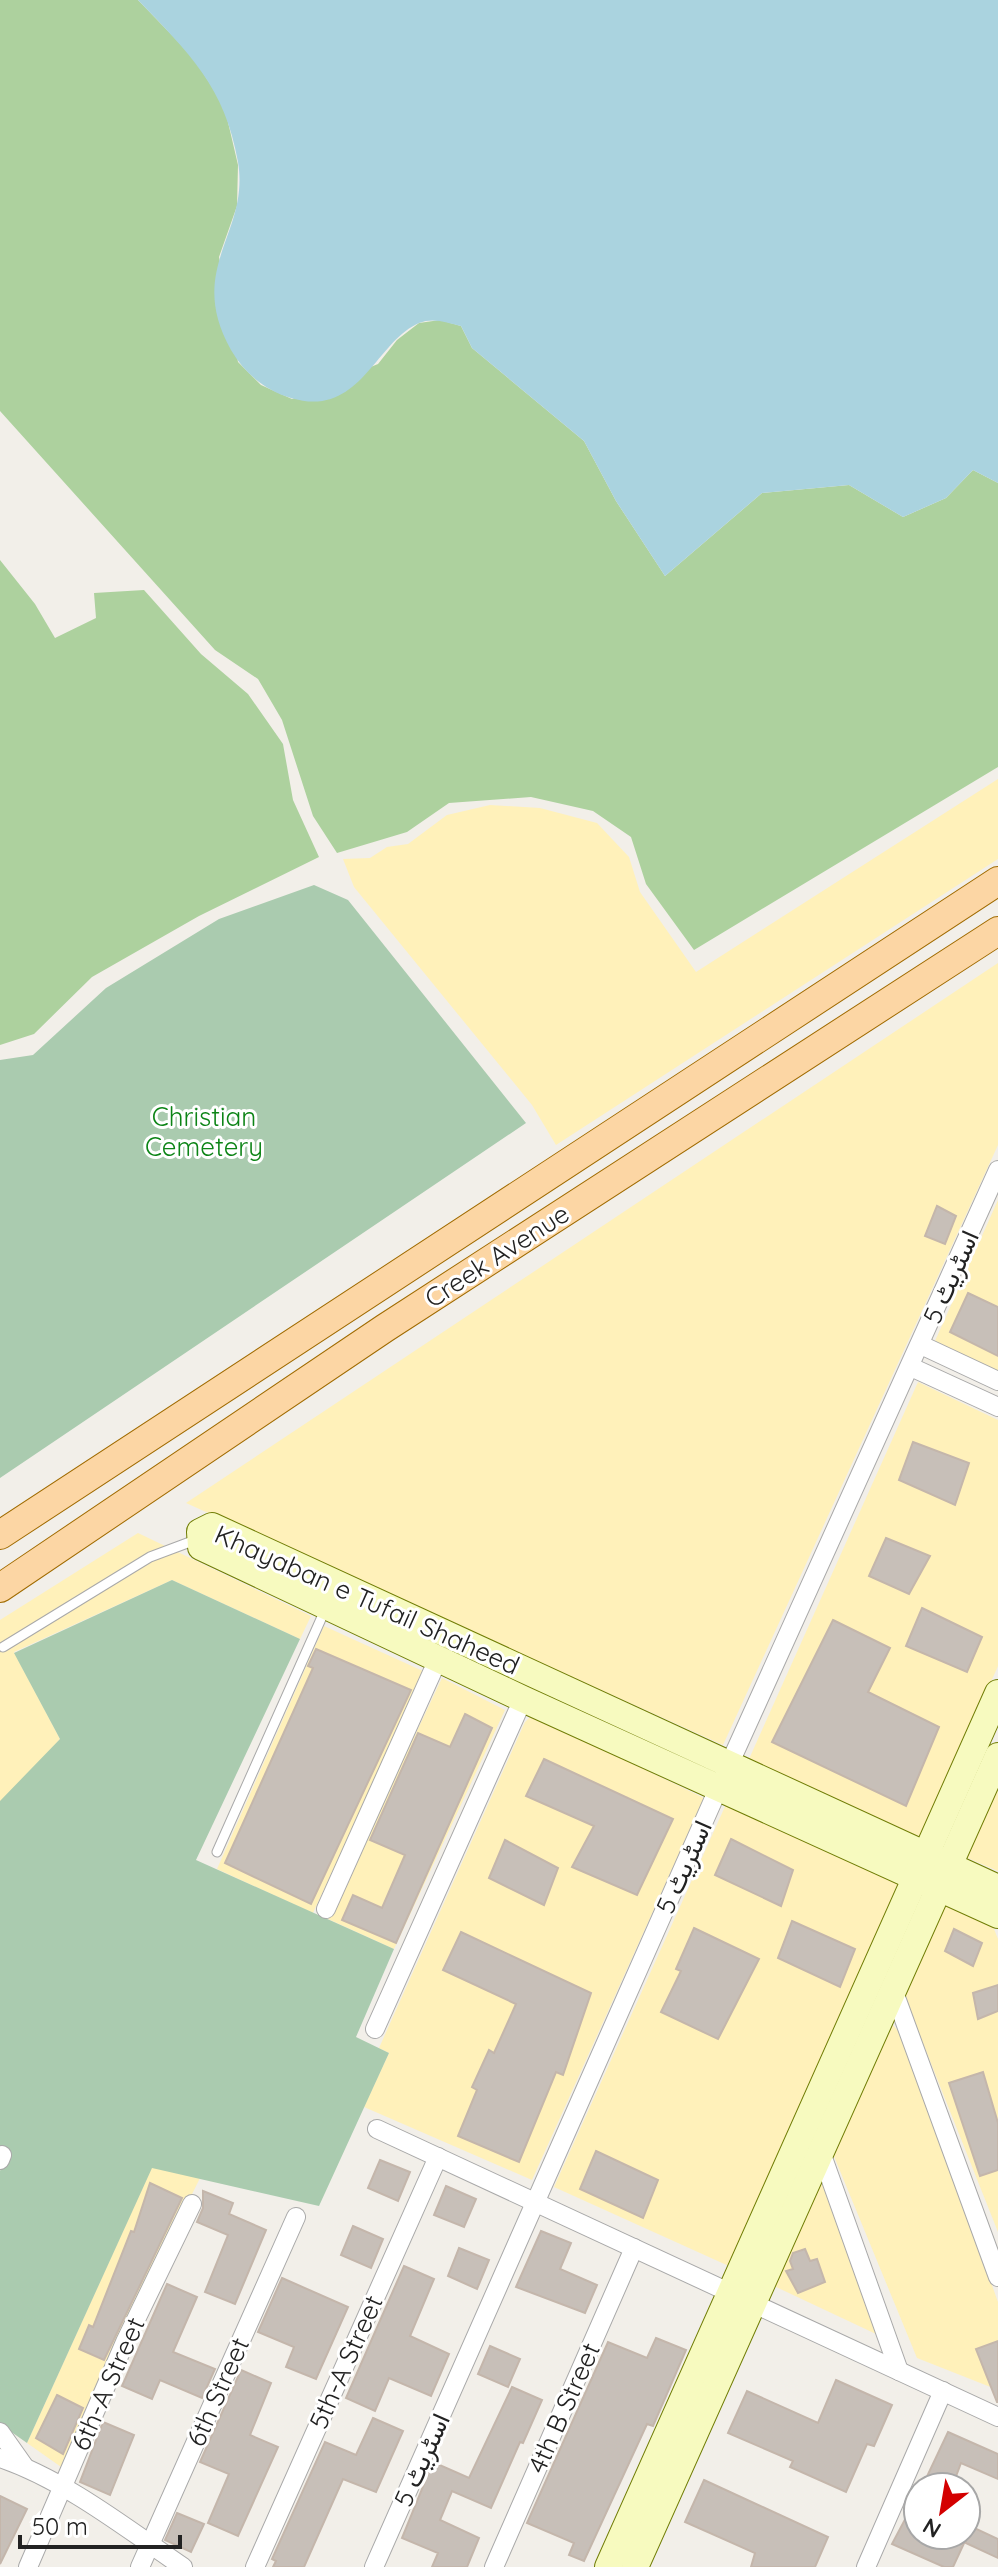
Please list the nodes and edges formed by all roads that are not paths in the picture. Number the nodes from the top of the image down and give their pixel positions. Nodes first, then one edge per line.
1 (998, 881) edge
2 (998, 931) edge
3 (998, 1170) edge
4 (921, 1345) junction
5 (911, 1367) junction
6 (998, 1381) edge
7 (998, 1407) edge
8 (0, 1535) edge
9 (198, 1539) junction
10 (0, 1588) edge
11 (326, 1607) junction
12 (3, 1647) dead end
13 (439, 1657) junction
14 (998, 1693) edge
15 (523, 1699) junction
16 (997, 1761) edge
17 (724, 1777) junction
18 (217, 1852) dead end
19 (933, 1872) junction
20 (998, 1908) edge
21 (326, 1909) dead end
22 (894, 1992) junction
23 (375, 2029) dead end
24 (377, 2129) dead end
25 (822, 2155) junction
26 (438, 2157) junction
27 (536, 2203) junction
28 (192, 2204) dead end
29 (296, 2217) dead end
30 (634, 2248) junction
31 (998, 2277) edge
32 (743, 2299) junction
33 (899, 2371) junction
34 (943, 2391) junction
35 (998, 2417) edge
36 (0, 2432) edge
37 (0, 2458) edge
38 (24, 2466) junction
39 (62, 2488) junction
40 (150, 2545) junction
41 (28, 2567) edge
42 (140, 2567) edge
43 (183, 2567) edge
44 (255, 2567) edge
45 (374, 2567) edge
46 (494, 2567) edge
47 (608, 2567) edge
48 (635, 2567) edge
49 (866, 2567) edge

1 - 8 main road, Creek Avenue
2 - 10 main road, Creek Avenue
3 - 4 street, اسٹریٹ 5
4 - 5 street, اسٹریٹ 5
4 - 6 street
5 - 7 street
5 - 17 street, اسٹریٹ 5
9 - 11 street, Khayaban e Tufail Shaheed
9 - 12 lane
9 - 17 street, Khayaban e Tufail Shaheed
11 - 13 street, Khayaban e Tufail Shaheed
11 - 18 lane
13 - 15 street, Khayaban e Tufail Shaheed
13 - 21 street
14 - 19 street
15 - 17 street, Khayaban e Tufail Shaheed
15 - 23 street
16 - 19 street
17 - 19 street, Khayaban e Tufail Shaheed
17 - 27 street, اسٹریٹ 5
19 - 20 street, Khayaban e Tufail Shaheed
19 - 22 street
19 - 32 street
22 - 25 street
22 - 31 street
24 - 26 street
25 - 32 street
25 - 33 street
26 - 27 street
26 - 44 street, 5th-A Street
27 - 30 street
27 - 45 street, اسٹریٹ 5
28 - 39 street, 6th-A Street
29 - 40 street, 6th Street
30 - 32 street
30 - 46 street, 4th B Street
32 - 33 street
32 - 47 street
32 - 48 street
33 - 34 street
34 - 35 street
34 - 49 street
36 - 38 street
37 - 38 street
38 - 39 street
39 - 40 street
39 - 41 street, 6th-A Street
40 - 42 street, 6th Street
40 - 43 street

